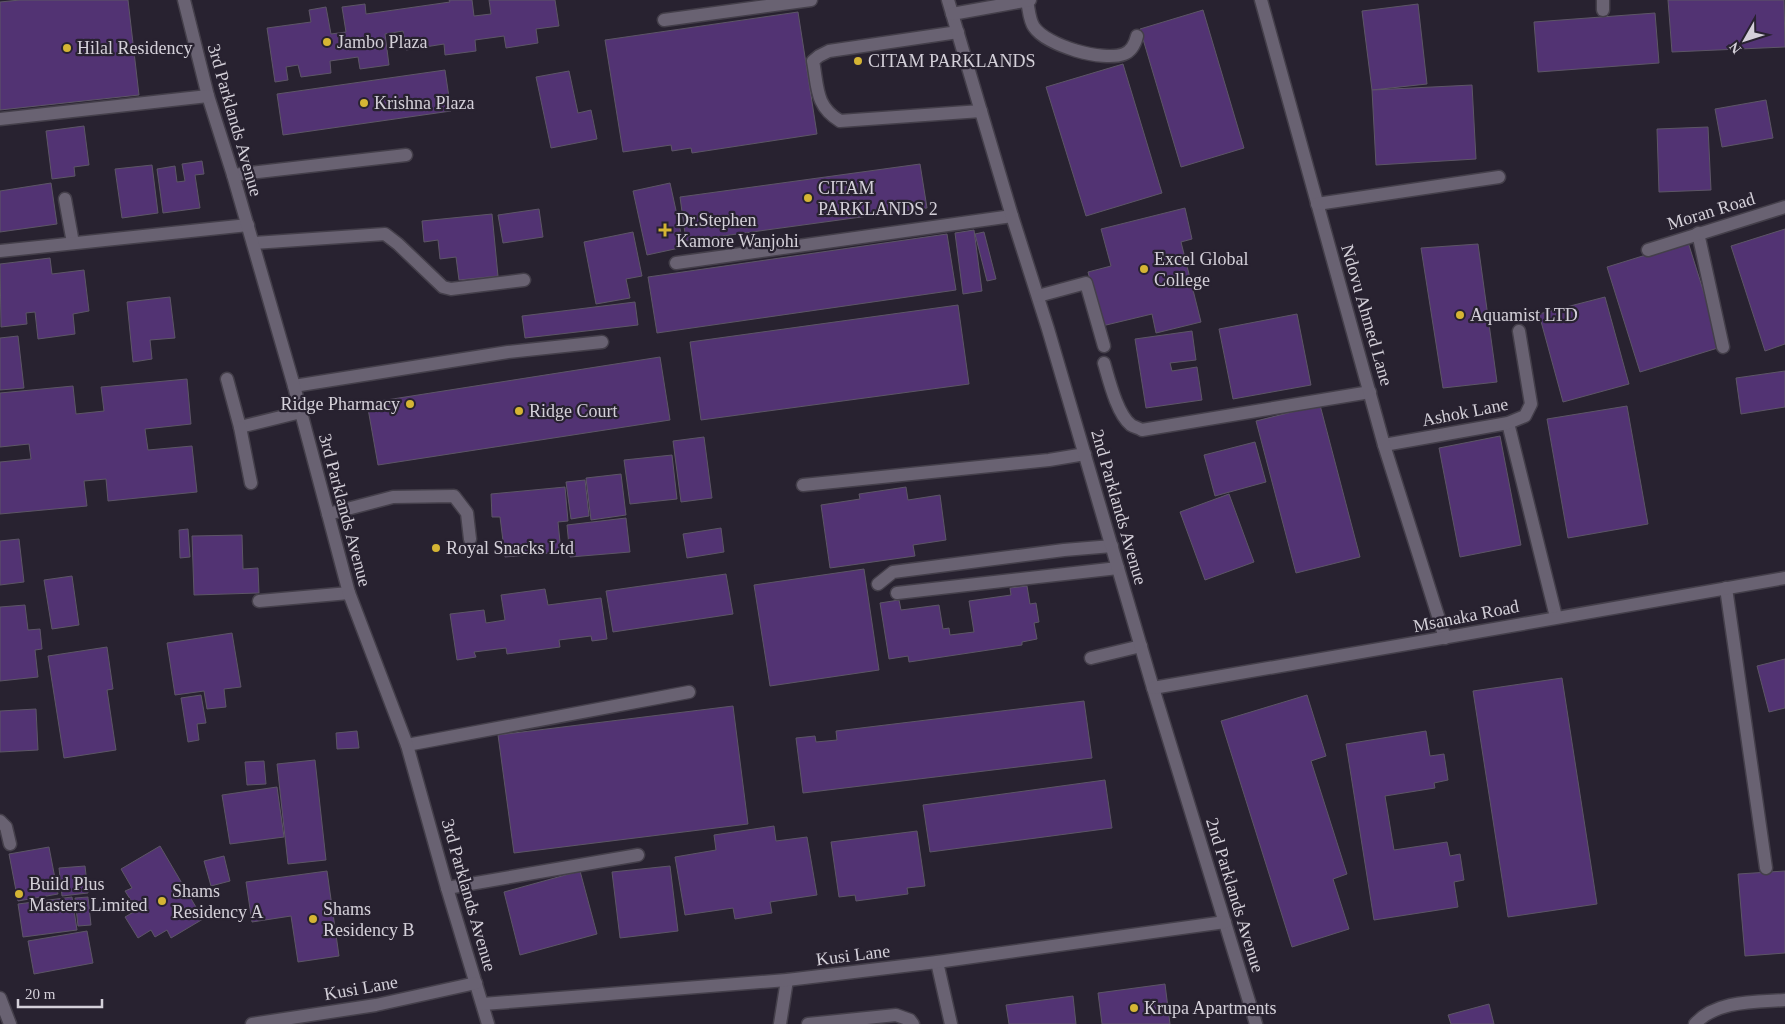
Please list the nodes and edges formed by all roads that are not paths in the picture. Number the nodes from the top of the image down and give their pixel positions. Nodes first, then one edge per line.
1 (184, 0) edge
2 (811, 0) edge
3 (948, 0) edge
4 (1029, 0) edge
5 (1261, 0) edge
6 (952, 14) junction
7 (664, 20) dead end
8 (958, 32) junction
9 (1137, 36) dead end
10 (208, 96) junction
11 (981, 111) junction
12 (0, 119) edge
13 (406, 155) dead end
14 (233, 174) junction
15 (1499, 177) dead end
16 (65, 199) dead end
17 (1317, 204) junction
18 (1785, 207) edge
19 (1012, 216) junction
20 (248, 225) junction
21 (1698, 233) junction
22 (73, 243) junction
23 (253, 243) junction
24 (1648, 250) dead end
25 (0, 251) edge
26 (676, 263) dead end
27 (524, 280) dead end
28 (1038, 296) junction
29 (1519, 330) dead end
30 (602, 342) dead end
31 (1104, 346) dead end
32 (1723, 347) dead end
33 (1104, 363) dead end
34 (227, 379) dead end
35 (294, 386) junction
36 (1370, 392) junction
37 (301, 412) junction
38 (1508, 424) junction
39 (240, 426) junction
40 (1384, 445) junction
41 (1085, 454) junction
42 (251, 483) dead end
43 (803, 485) dead end
44 (328, 514) junction
45 (470, 539) dead end
46 (1112, 546) junction
47 (1118, 568) junction
48 (1785, 578) edge
49 (878, 584) dead end
50 (1726, 588) junction
51 (349, 593) junction
52 (897, 593) dead end
53 (259, 601) dead end
54 (1556, 617) junction
55 (1445, 638) junction
56 (1141, 646) junction
57 (1091, 658) dead end
58 (1153, 688) junction
59 (688, 692) dead end
60 (407, 746) junction
61 (0, 821) edge
62 (10, 844) dead end
63 (638, 855) dead end
64 (1766, 868) dead end
65 (447, 888) junction
66 (1225, 922) junction
67 (937, 962) junction
68 (787, 980) junction
69 (476, 983) junction
70 (0, 998) edge
71 (1785, 1000) edge
72 (483, 1004) junction
73 (294, 1021) edge
74 (10, 1024) edge
75 (252, 1024) edge
76 (488, 1024) edge
77 (780, 1024) edge
78 (808, 1024) edge
79 (913, 1024) edge
80 (951, 1024) edge
81 (1256, 1024) edge
82 (1695, 1024) edge

1 - 10 street, 3rd Parklands Avenue
2 - 7 street
3 - 6 street, 2nd Parklands Avenue
4 - 6 street
4 - 9 street
5 - 17 street, Ndovu Ahmed Lane
6 - 8 street, 2nd Parklands Avenue
8 - 11 street, 2nd Parklands Avenue
8 - 11 street
10 - 12 street
10 - 14 street, 3rd Parklands Avenue
11 - 19 street, 2nd Parklands Avenue
13 - 14 street
14 - 20 street, 3rd Parklands Avenue
15 - 17 street
16 - 22 street
17 - 36 street, Ndovu Ahmed Lane
18 - 21 street, Moran Road
19 - 26 street
19 - 28 street, 2nd Parklands Avenue
20 - 22 street
20 - 23 street, 3rd Parklands Avenue
21 - 24 street, Moran Road
21 - 32 street
22 - 25 street
23 - 27 street
23 - 35 street, 3rd Parklands Avenue
28 - 31 street
28 - 41 street, 2nd Parklands Avenue
29 - 38 street, Ashok Lane
30 - 35 street
33 - 36 street
34 - 39 street
35 - 37 street, 3rd Parklands Avenue
36 - 40 street, Ndovu Ahmed Lane
37 - 39 street
37 - 44 street, 3rd Parklands Avenue
38 - 40 street, Ashok Lane
38 - 54 street
39 - 42 street
40 - 55 street, Ndovu Ahmed Lane
41 - 43 street
41 - 46 street, 2nd Parklands Avenue
44 - 45 street
44 - 51 street, 3rd Parklands Avenue
46 - 47 street, 2nd Parklands Avenue
46 - 49 street
47 - 52 street
47 - 56 street, 2nd Parklands Avenue
48 - 50 street, Msanaka Road
50 - 54 street, Msanaka Road
50 - 64 street
51 - 53 street
51 - 60 street, 3rd Parklands Avenue
54 - 55 street, Msanaka Road
55 - 58 street, Msanaka Road
56 - 57 street
56 - 58 street, 2nd Parklands Avenue
58 - 66 street, 2nd Parklands Avenue
59 - 60 street
60 - 65 street, 3rd Parklands Avenue
61 - 62 street
63 - 65 street
65 - 69 street, 3rd Parklands Avenue
66 - 67 street, Kusi Lane
66 - 81 street, 2nd Parklands Avenue
67 - 68 street, Kusi Lane
67 - 80 street
68 - 72 street, Kusi Lane
68 - 77 street
69 - 72 street, 3rd Parklands Avenue
69 - 73 street, Kusi Lane
70 - 74 street
71 - 82 street
72 - 76 street, 3rd Parklands Avenue
73 - 75 street, Kusi Lane
78 - 79 street

